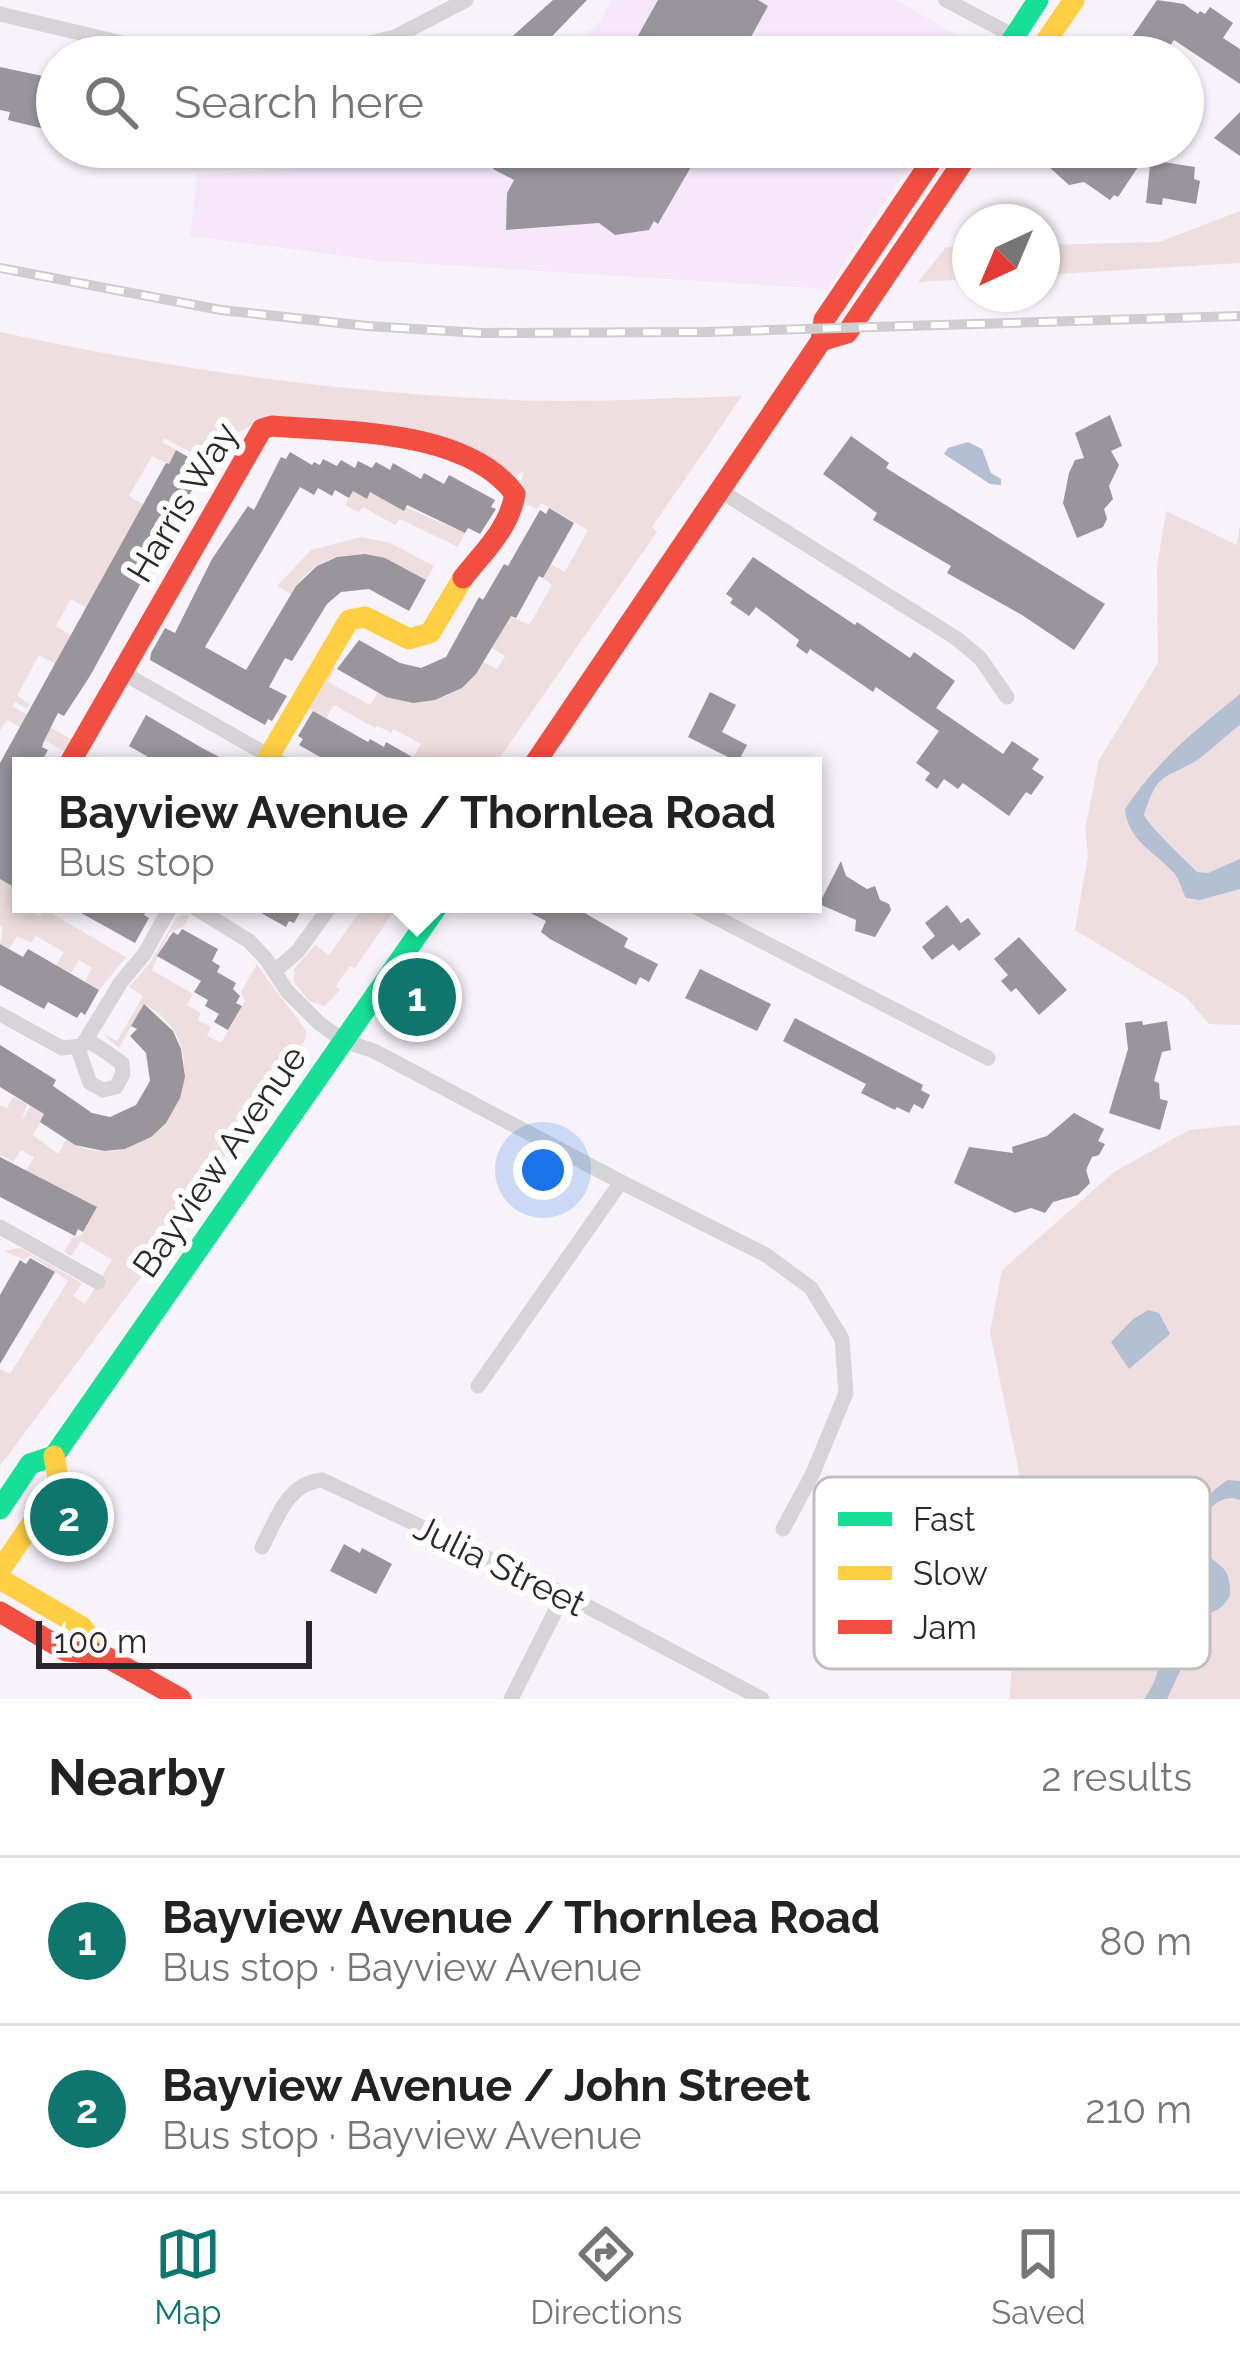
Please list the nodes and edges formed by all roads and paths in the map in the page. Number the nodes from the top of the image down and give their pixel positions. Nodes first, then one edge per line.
1 (466, 0) edge
2 (946, 0) edge
3 (1038, 0) edge
4 (1075, 0) edge
5 (0, 14) edge
6 (1015, 35) joint
7 (93, 36) edge
8 (397, 36) edge
9 (1054, 36) edge
10 (927, 168) edge
11 (959, 168) edge
12 (821, 340) junction
13 (719, 490) junction
14 (121, 672) junction
15 (1007, 697) dead end
16 (73, 757) edge
17 (271, 757) edge
18 (280, 757) edge
19 (539, 757) edge
20 (166, 913) edge
21 (205, 913) edge
22 (326, 913) edge
23 (433, 913) edge
24 (707, 913) edge
25 (275, 971) junction
26 (0, 1014) edge
27 (344, 1041) junction
28 (988, 1058) dead end
29 (621, 1183) junction
30 (2, 1231) edge
31 (98, 1282) dead end
32 (478, 1387) dead end
33 (54, 1456) junction
34 (0, 1509) edge
35 (783, 1529) dead end
36 (262, 1547) dead end
37 (0, 1575) edge
38 (564, 1594) junction
39 (0, 1612) edge
40 (101, 1654) junction
41 (181, 1699) edge
42 (511, 1699) edge
43 (762, 1699) edge

1 - 8 street
2 - 6 street
3 - 6 main road
4 - 9 main road
5 - 7 street
10 - 12 main road
11 - 12 main road
12 - 13 main road
13 - 15 street
13 - 19 main road
14 - 16 main road, Harris Way
14 - 17 street
14 - 18 main road, Harris Way
20 - 26 street
21 - 25 street
22 - 25 street
23 - 27 main road, Bayview Avenue
24 - 28 street
25 - 27 street
27 - 29 street
27 - 33 main road, Bayview Avenue
29 - 32 street
29 - 35 street
30 - 31 street
33 - 34 main road, Bayview Avenue
33 - 37 main road, Bayview Avenue
36 - 38 street, Julia Street
37 - 40 main road
38 - 42 street
38 - 43 street, Julia Street
39 - 40 main road
40 - 41 main road

